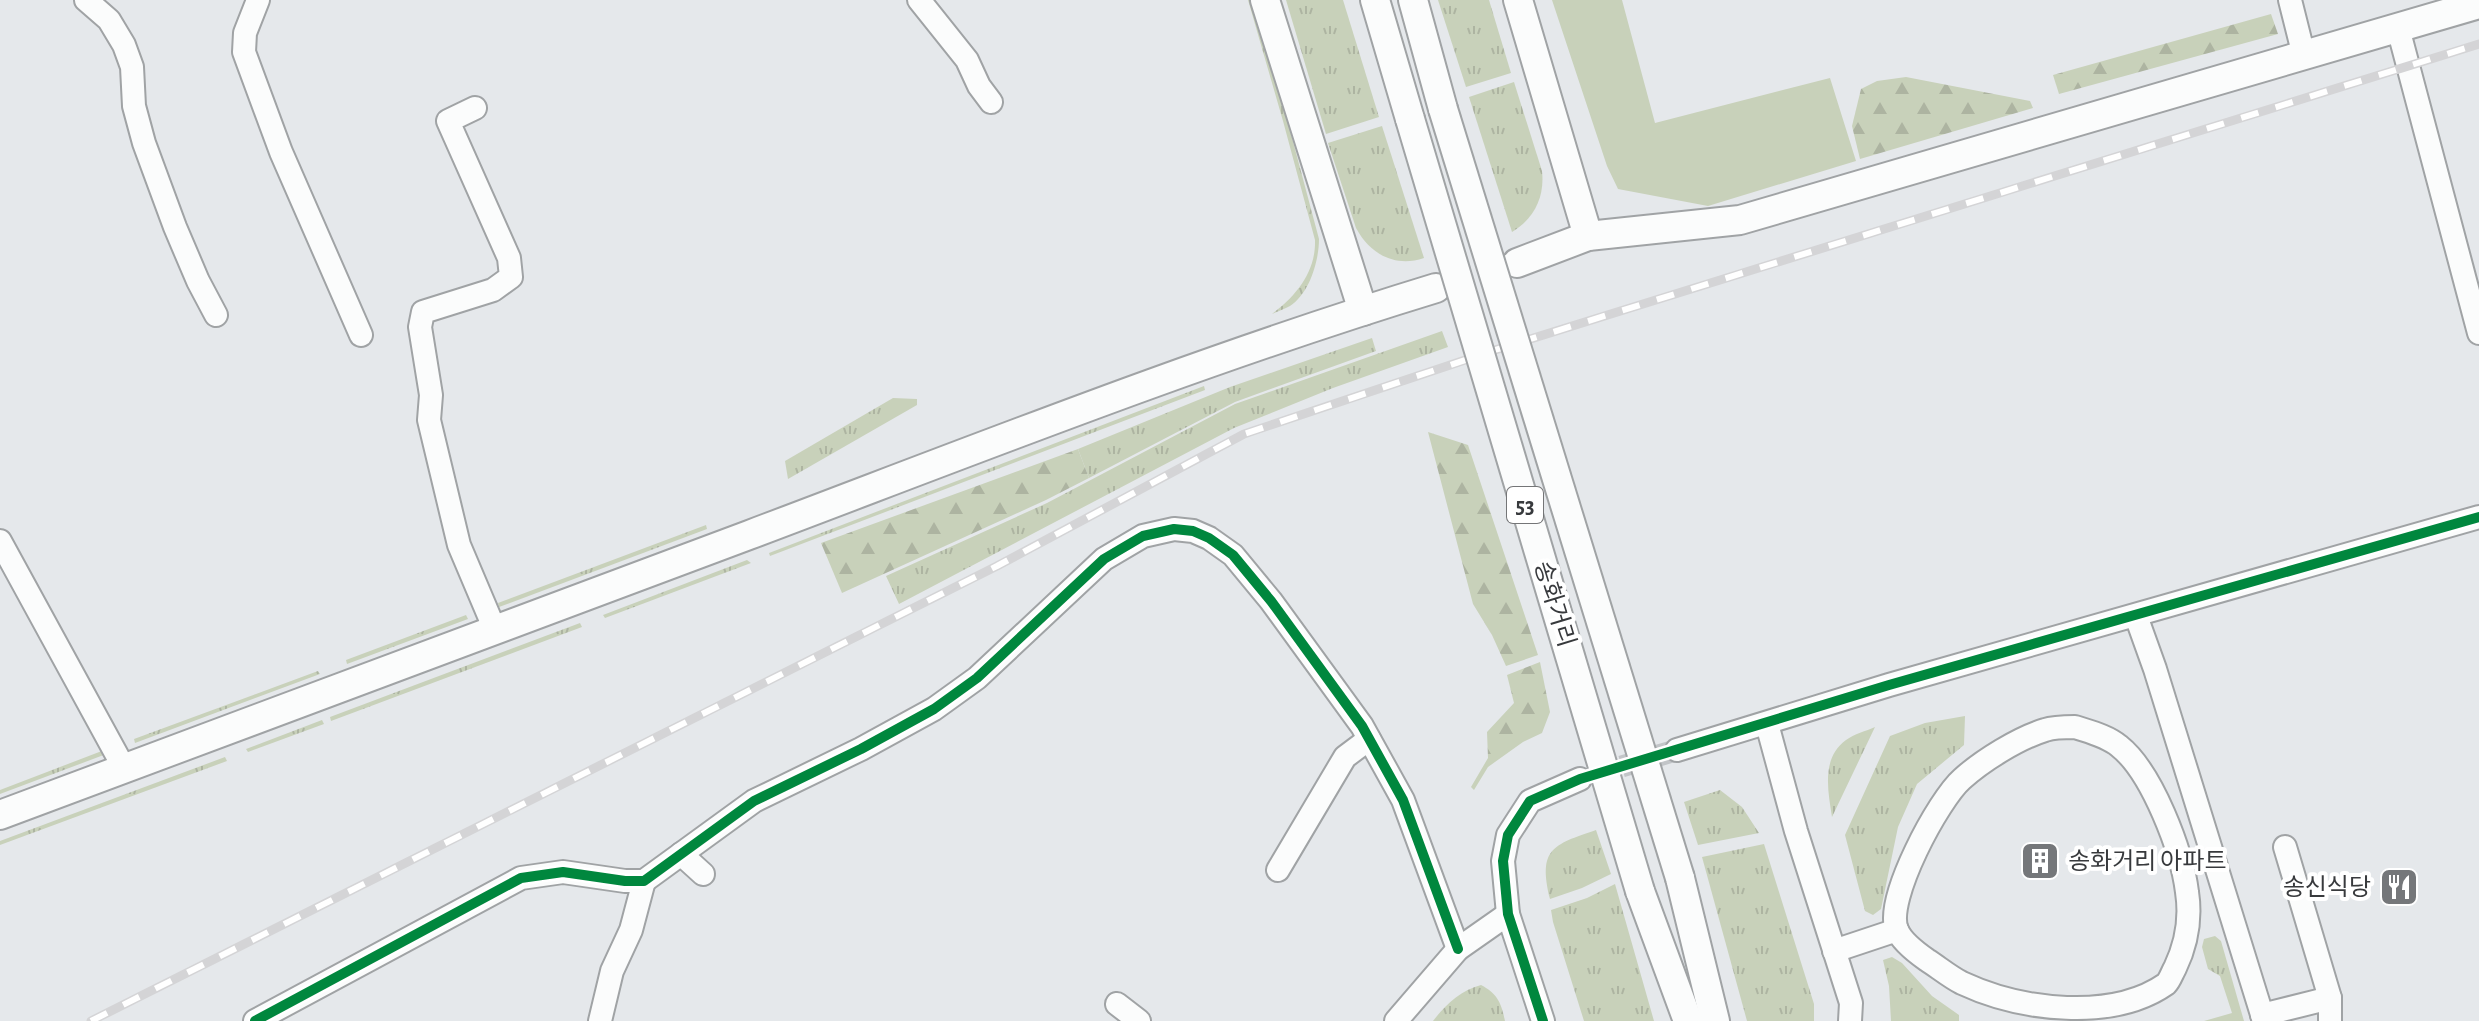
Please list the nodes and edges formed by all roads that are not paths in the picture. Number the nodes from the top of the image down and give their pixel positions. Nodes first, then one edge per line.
1 (86, 0) edge
2 (258, 0) edge
3 (919, 0) edge
4 (1265, 0) edge
5 (1375, 0) edge
6 (1413, 0) edge
7 (1518, 0) edge
8 (2290, 0) edge
9 (2479, 4) edge
10 (2398, 28) junction
11 (2304, 56) junction
12 (991, 102) dead end
13 (475, 108) dead end
14 (1588, 236) junction
15 (1517, 263) dead end
16 (1436, 288) dead end
17 (1363, 311) junction
18 (216, 315) dead end
19 (2479, 333) edge
20 (361, 335) dead end
21 (2479, 517) edge
22 (0, 541) edge
23 (2136, 616) junction
24 (495, 630) junction
25 (1767, 724) junction
26 (1369, 739) junction
27 (1677, 750) tunnel mouth
28 (124, 768) junction
29 (1580, 779) tunnel mouth
30 (0, 815) edge
31 (2208, 841) junction
32 (2175, 846) junction
33 (2285, 847) dead end
34 (681, 854) junction
35 (1278, 870) dead end
36 (703, 874) dead end
37 (644, 881) junction
38 (1508, 914) junction
39 (1897, 930) junction
40 (1458, 949) junction
41 (1834, 951) junction
42 (2330, 998) junction
43 (1117, 1004) dead end
44 (2025, 1014) edge
45 (1848, 1015) edge
46 (2263, 1018) edge
47 (255, 1021) edge
48 (600, 1021) edge
49 (1139, 1021) edge
50 (1396, 1021) edge
51 (1543, 1021) edge
52 (1688, 1021) edge
53 (1715, 1021) edge
54 (2330, 1021) edge

1 - 18 street
2 - 20 street
3 - 12 street
4 - 17 main road
5 - 52 main road, 송화거리 / 53, bridge
6 - 53 main road, 송화거리 / 53, bridge
7 - 14 main road
8 - 11 street
9 - 10 main road
10 - 11 main road
10 - 19 street
11 - 14 main road
13 - 24 street
14 - 15 main road
16 - 17 main road
17 - 24 main road
21 - 23 street
22 - 28 street
23 - 25 street
23 - 31 street
24 - 28 main road
25 - 27 street
25 - 41 street
26 - 34 street
26 - 35 street
26 - 40 street
28 - 30 main road
29 - 38 street
31 - 32 street
31 - 46 street
32 - 39 street
32 - 44 street
33 - 42 street
34 - 36 street
34 - 37 street
37 - 47 street
37 - 48 street
38 - 40 street
38 - 51 street
39 - 41 street
39 - 44 street
40 - 50 street
41 - 45 street
42 - 46 street
42 - 54 street
43 - 49 street

